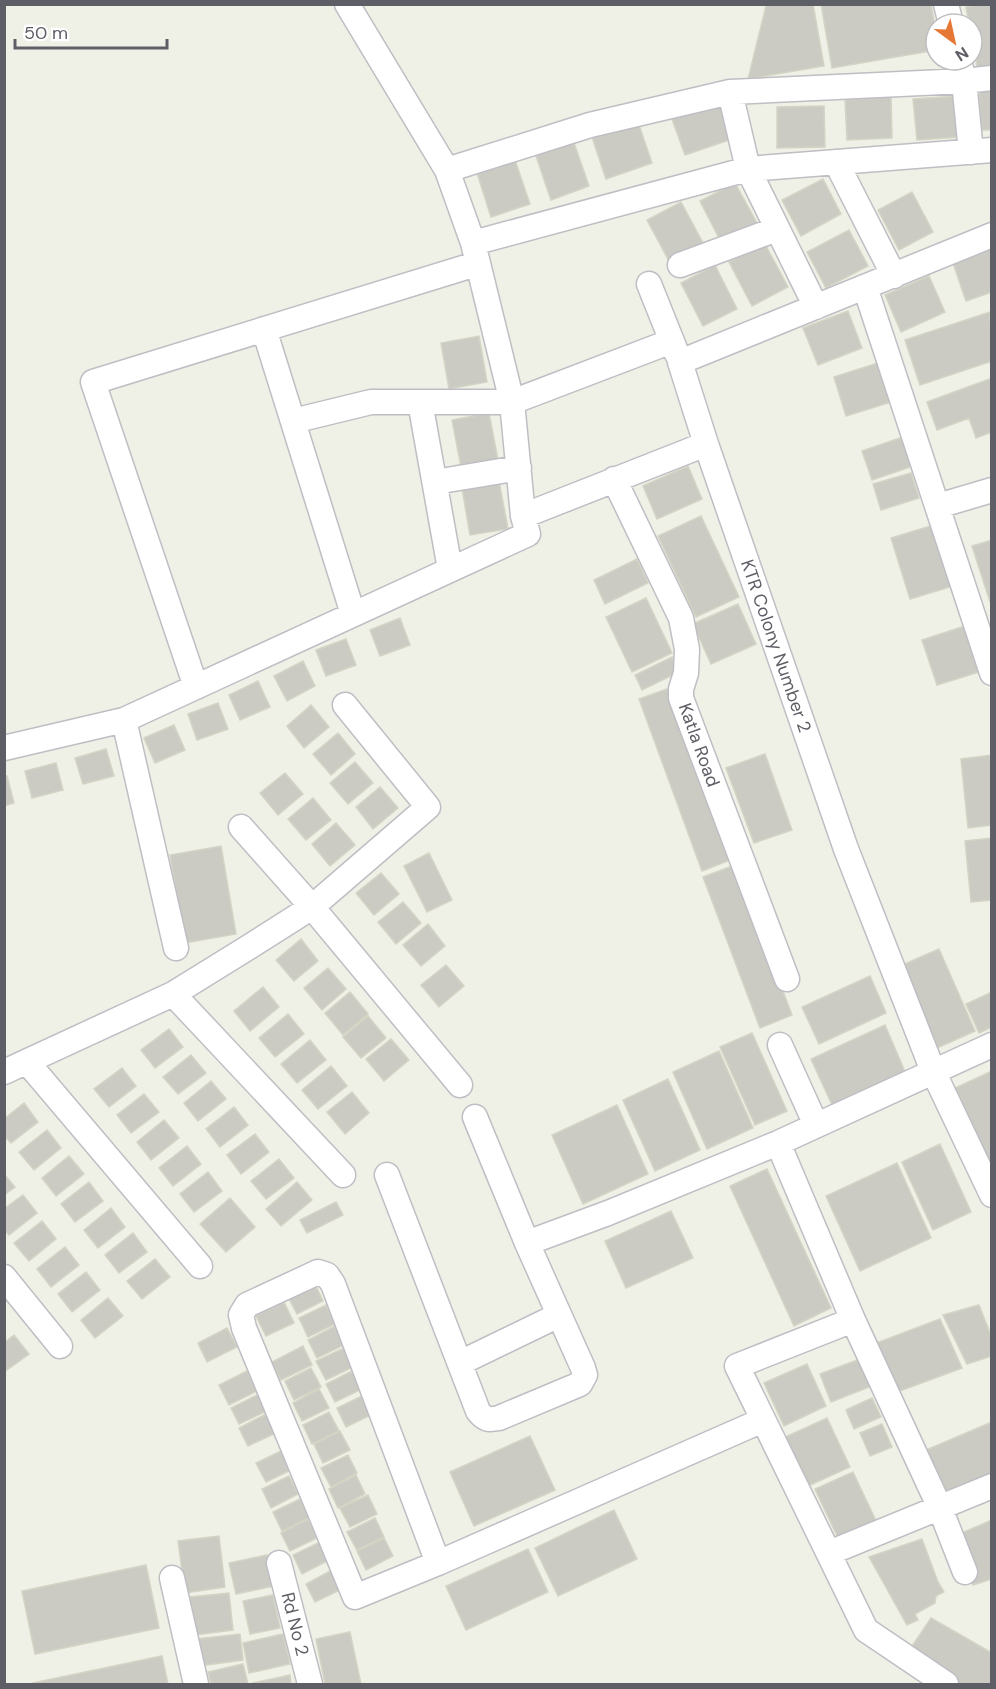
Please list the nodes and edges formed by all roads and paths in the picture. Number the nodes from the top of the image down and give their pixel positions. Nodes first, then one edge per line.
1 (347, 4) edge
2 (950, 72) edge
3 (961, 72) edge
4 (965, 72) edge
5 (992, 78) edge
6 (730, 92) junction
7 (982, 151) edge
8 (836, 162) junction
9 (748, 169) junction
10 (447, 170) junction
11 (777, 229) junction
12 (992, 235) edge
13 (474, 254) junction
14 (680, 265) dead end
15 (894, 276) junction
16 (649, 285) dead end
17 (865, 287) junction
18 (816, 307) junction
19 (264, 329) junction
20 (676, 352) junction
21 (420, 402) junction
22 (512, 402) junction
23 (293, 421) junction
24 (706, 444) junction
25 (519, 468) junction
26 (614, 479) junction
27 (435, 482) junction
28 (992, 490) edge
29 (938, 506) junction
30 (523, 516) junction
31 (450, 569) junction
32 (353, 614) junction
33 (992, 673) edge
34 (196, 687) junction
35 (345, 705) dead end
36 (124, 720) junction
37 (4, 748) edge
38 (241, 827) dead end
39 (312, 907) junction
40 (176, 948) dead end
41 (787, 979) dead end
42 (173, 994) junction
43 (780, 1045) dead end
44 (992, 1045) edge
45 (27, 1062) junction
46 (933, 1071) junction
47 (4, 1072) edge
48 (460, 1085) dead end
49 (475, 1117) dead end
50 (816, 1125) junction
51 (778, 1143) junction
52 (342, 1175) dead end
53 (387, 1176) dead end
54 (990, 1188) edge
55 (527, 1243) junction
56 (200, 1266) dead end
57 (4, 1276) edge
58 (559, 1315) junction
59 (853, 1320) junction
60 (60, 1346) dead end
61 (460, 1363) junction
62 (763, 1420) junction
63 (992, 1486) edge
64 (940, 1508) junction
65 (829, 1553) junction
66 (279, 1563) dead end
67 (438, 1563) junction
68 (966, 1572) dead end
69 (172, 1578) dead end
70 (196, 1684) edge
71 (310, 1684) edge
72 (946, 1684) edge

1 - 10 street
2 - 6 street
3 - 7 street
4 - 5 street
6 - 9 street
6 - 10 street
7 - 8 street
8 - 9 street
8 - 15 street
9 - 11 street
9 - 13 street
10 - 13 street
11 - 14 street
11 - 18 street
12 - 15 street
13 - 19 street
13 - 22 street
15 - 17 street
16 - 20 street, KTR Colony Number 2
17 - 18 street
17 - 29 street
18 - 20 street
19 - 23 street
19 - 34 street
20 - 22 street
20 - 24 street, KTR Colony Number 2
21 - 22 street
21 - 23 street
21 - 27 street
22 - 25 street
23 - 32 street
24 - 26 street
24 - 46 street, KTR Colony Number 2
25 - 27 street
25 - 30 street
26 - 30 street
26 - 41 street, Katla Road
27 - 31 street
28 - 29 street
29 - 33 street
30 - 31 street
31 - 32 street
32 - 34 street
34 - 36 street
35 - 39 street
36 - 37 street
36 - 40 street
38 - 39 street
39 - 42 street
39 - 48 street
42 - 45 street
42 - 52 street
43 - 50 street
44 - 46 street
45 - 47 street
45 - 56 street
46 - 50 street
46 - 54 street, KTR Colony Number 2
49 - 55 street
50 - 51 street
51 - 55 street
51 - 59 street
53 - 61 street
55 - 58 street
57 - 60 street
58 - 61 street
58 - 61 street
59 - 62 street
59 - 64 street
62 - 65 street
62 - 67 street
63 - 64 street
64 - 65 street
64 - 68 street
65 - 72 street
66 - 71 street, Rd No 2
67 - 67 street
69 - 70 street

